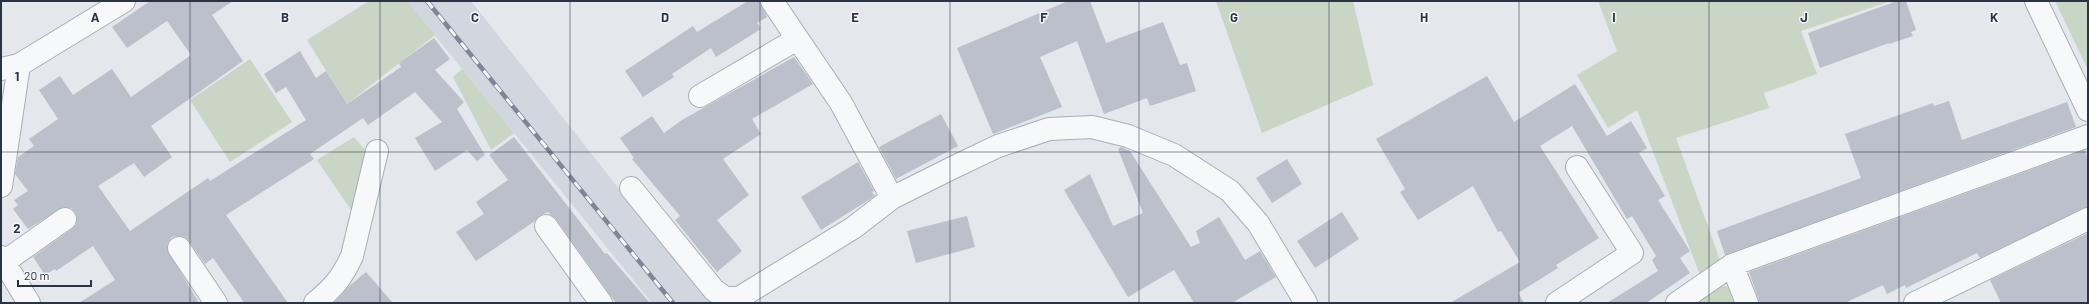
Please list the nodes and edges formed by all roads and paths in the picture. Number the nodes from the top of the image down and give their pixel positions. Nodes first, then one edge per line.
1 (122, 1) edge
2 (772, 1) edge
3 (2036, 1) edge
4 (797, 39) junction
5 (10, 67) edge
6 (700, 96) dead end
7 (2088, 110) edge
8 (2088, 136) edge
9 (377, 151) dead end
10 (1578, 167) dead end
11 (1, 186) edge
12 (632, 188) dead end
13 (892, 198) junction
14 (65, 219) dead end
15 (2088, 220) edge
16 (546, 226) dead end
17 (180, 248) dead end
18 (3, 260) edge
19 (1732, 265) junction
20 (723, 301) edge
21 (29, 303) edge
22 (216, 303) edge
23 (316, 303) edge
24 (601, 303) edge
25 (1306, 303) edge
26 (1557, 303) edge
27 (1677, 303) edge
28 (1747, 303) edge
29 (1915, 303) edge

1 - 5 street
2 - 4 street
3 - 7 street
4 - 6 street
4 - 13 street
5 - 11 street
8 - 19 street
9 - 23 street
10 - 26 street
12 - 20 street
13 - 20 street
13 - 25 street
14 - 18 street
15 - 29 street
16 - 24 street
17 - 22 street
18 - 21 street
19 - 27 street
19 - 28 street

